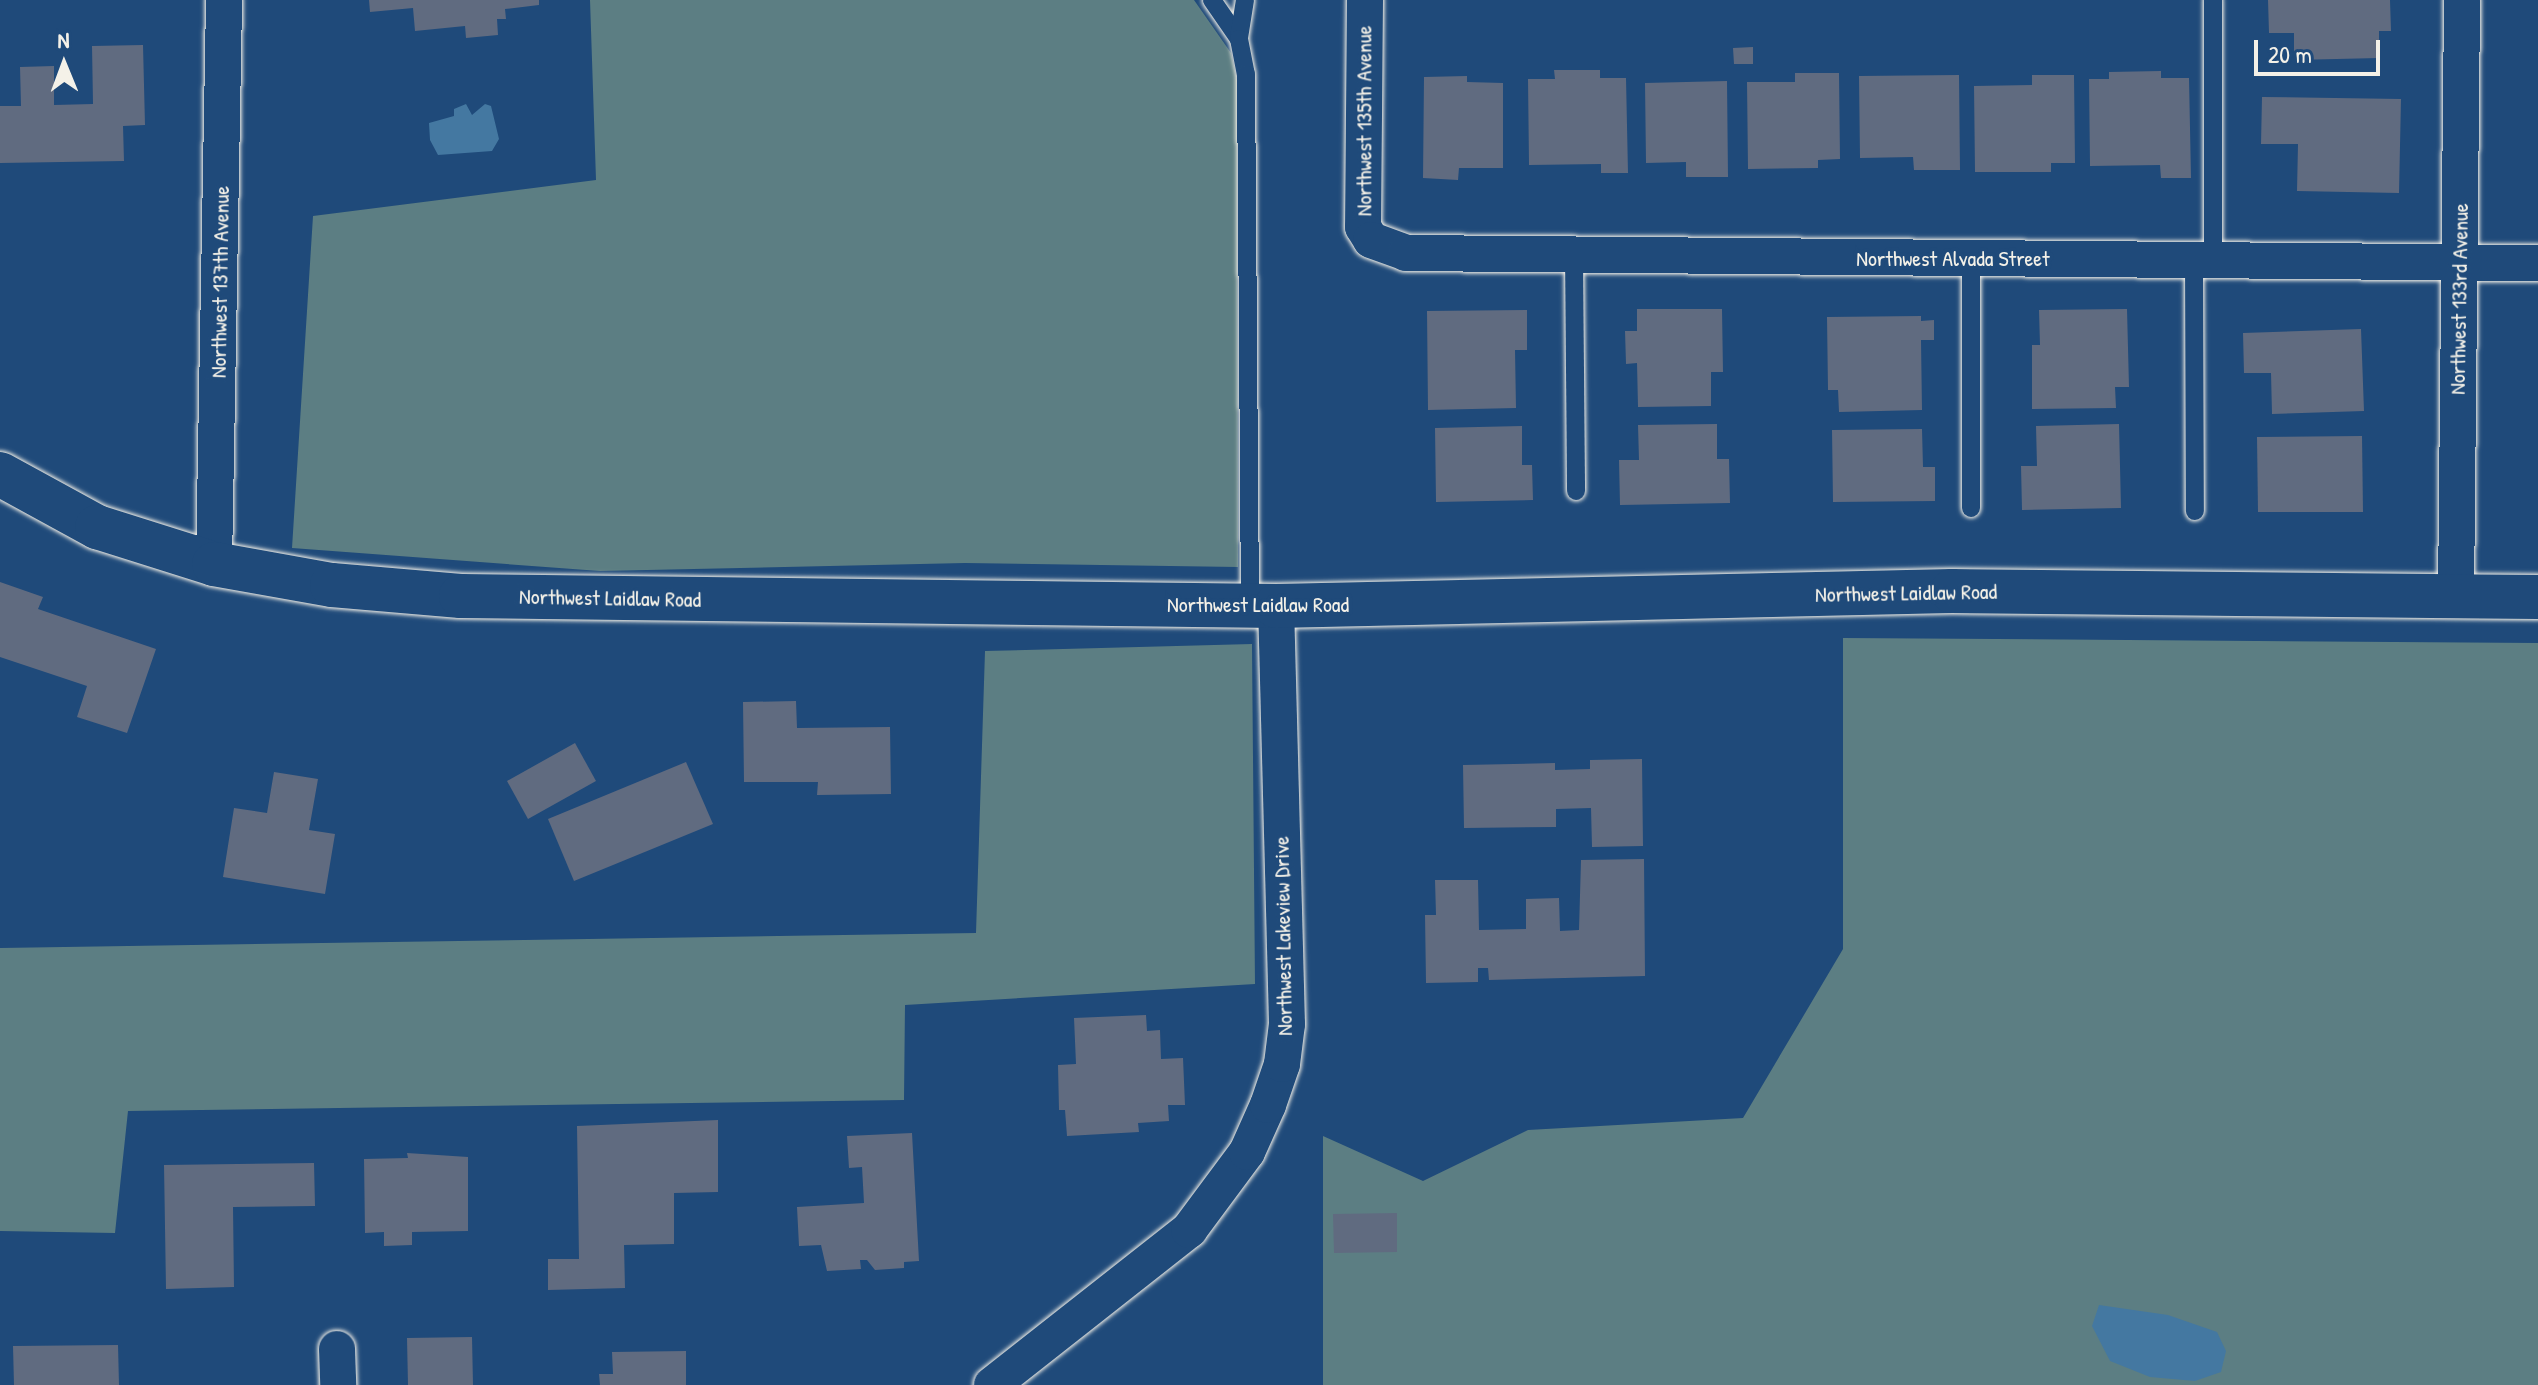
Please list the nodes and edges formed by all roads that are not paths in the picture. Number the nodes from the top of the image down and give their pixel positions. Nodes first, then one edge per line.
1 (224, 0) edge
2 (1212, 0) edge
3 (1245, 0) edge
4 (1365, 0) edge
5 (2213, 0) edge
6 (2462, 0) edge
7 (1239, 39) junction
8 (1371, 240) joint
9 (1574, 255) junction
10 (1971, 259) junction
11 (2203, 261) junction
12 (2459, 263) junction
13 (2538, 263) edge
14 (0, 474) edge
15 (1576, 491) dead end
16 (1971, 508) dead end
17 (2195, 511) dead end
18 (214, 564) junction
19 (2456, 597) junction
20 (2538, 597) edge
21 (1263, 606) junction
22 (337, 1349) dead end
23 (338, 1385) edge
24 (992, 1385) edge

1 - 18 street, Northwest 137th Avenue
2 - 7 lane
3 - 7 lane
4 - 8 street, Northwest 135th Avenue
5 - 11 lane
6 - 12 street, Northwest 133rd Avenue
7 - 21 lane
8 - 9 street, Northwest Alvada Street
9 - 10 street, Northwest Alvada Street
9 - 15 lane
10 - 11 street, Northwest Alvada Street
10 - 16 lane
11 - 12 street, Northwest Alvada Street
11 - 17 lane
12 - 13 street, Northwest Alvada Street
12 - 19 street, Northwest 133rd Avenue
14 - 18 main road, Northwest Laidlaw Road
18 - 21 main road, Northwest Laidlaw Road
19 - 20 main road, Northwest Laidlaw Road
19 - 21 main road, Northwest Laidlaw Road
21 - 24 street, Northwest Lakeview Drive
22 - 23 street

